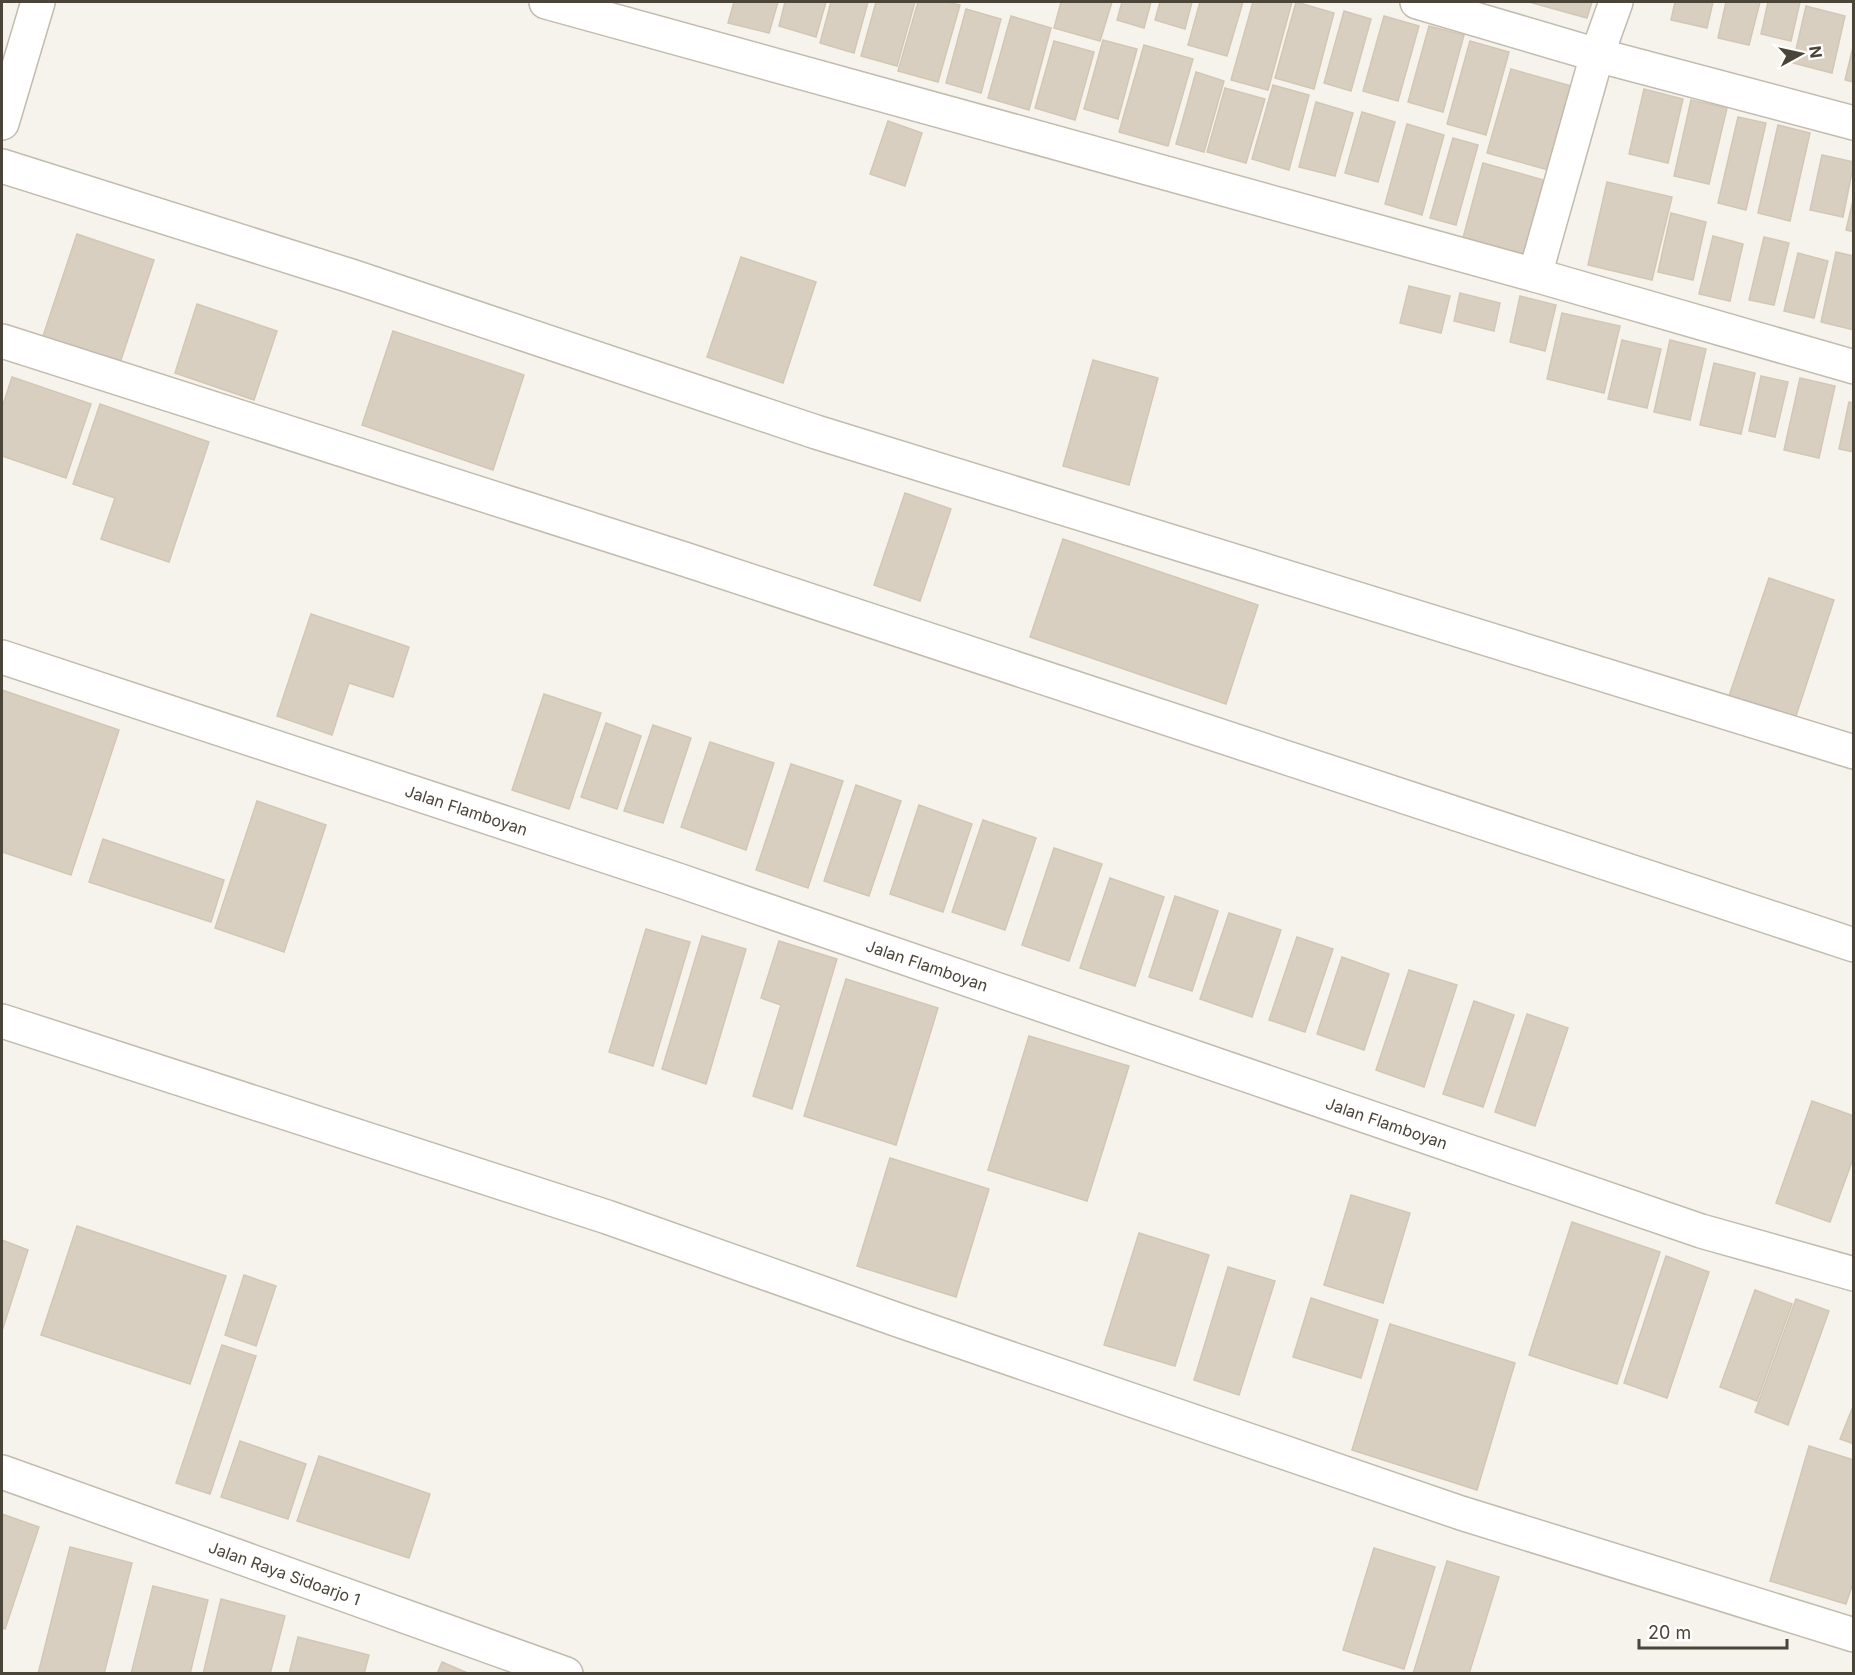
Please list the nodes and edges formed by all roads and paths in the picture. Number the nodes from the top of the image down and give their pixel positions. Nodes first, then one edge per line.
1 (38, 2) edge
2 (546, 2) edge
3 (1417, 2) edge
4 (1616, 2) edge
5 (1597, 56) junction
6 (2, 123) edge
7 (1854, 123) edge
8 (2, 166) edge
9 (1535, 275) junction
10 (2, 341) edge
11 (1854, 367) edge
12 (2, 657) edge
13 (1854, 752) edge
14 (1854, 945) edge
15 (2, 1021) edge
16 (1854, 1274) edge
17 (2, 1472) edge
18 (1854, 1635) edge
19 (566, 1674) edge

1 - 6 street
2 - 9 street
3 - 5 street
4 - 5 street
5 - 7 street
5 - 9 street
8 - 13 street
9 - 11 street
10 - 14 street
12 - 16 street, Jalan Flamboyan
15 - 18 street
17 - 19 street, Jalan Raya Sidoarjo 1

